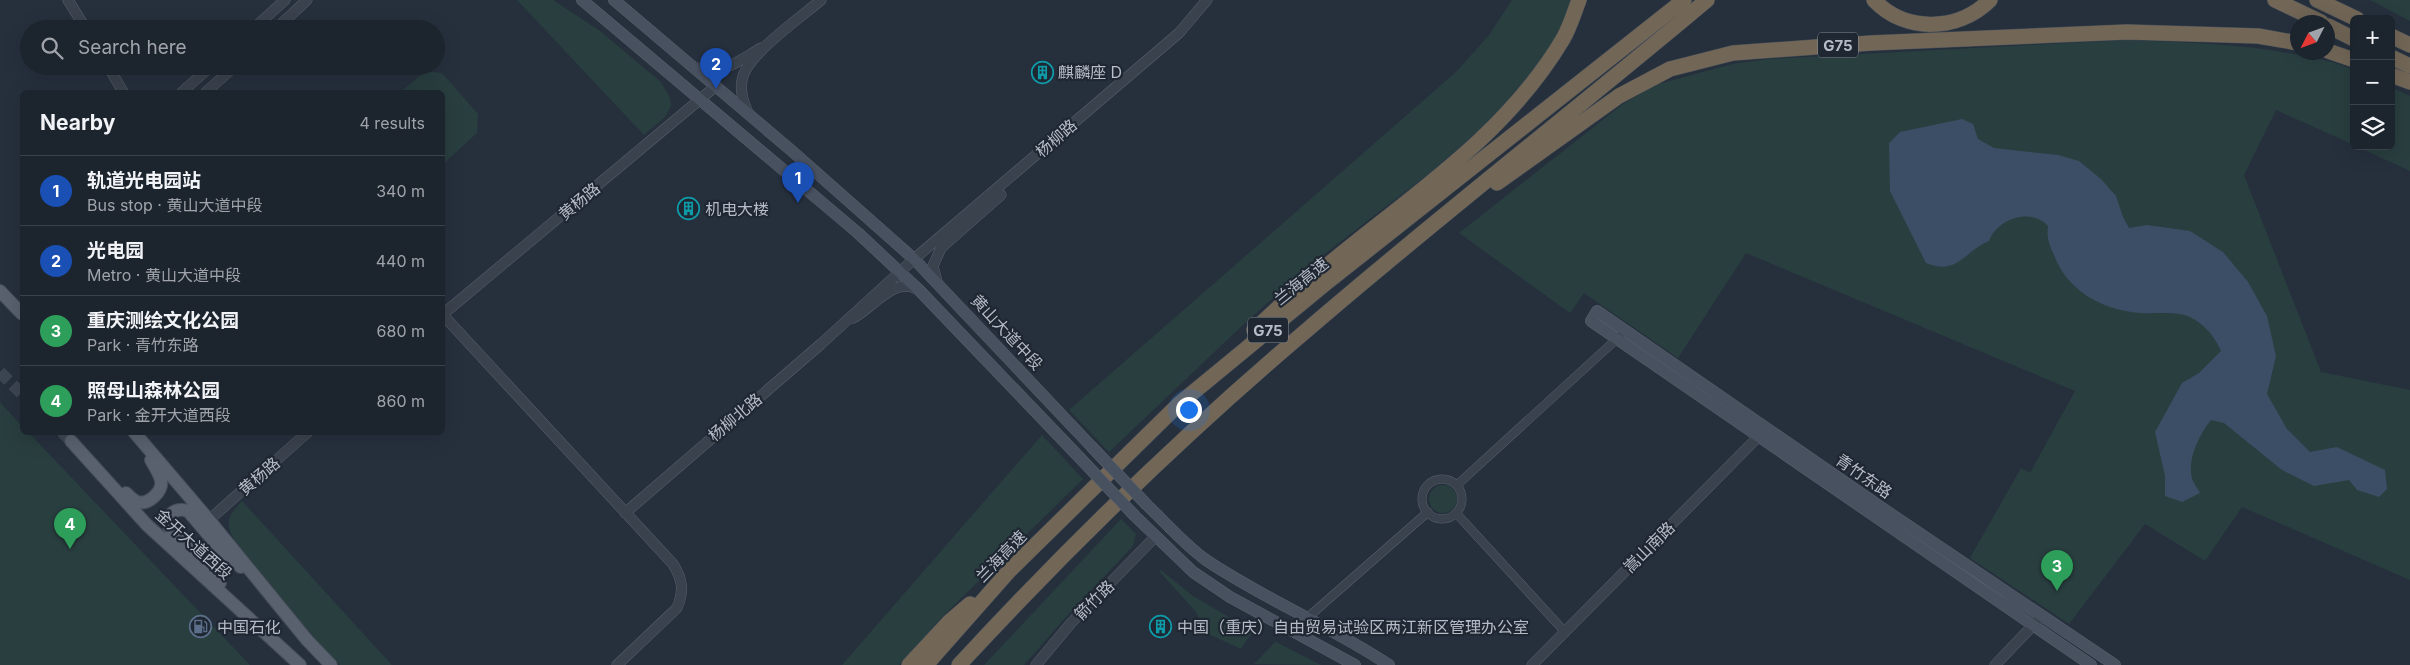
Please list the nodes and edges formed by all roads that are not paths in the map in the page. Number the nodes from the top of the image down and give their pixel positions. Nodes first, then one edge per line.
1 (68, 0) edge
2 (285, 0) edge
3 (308, 0) edge
4 (582, 0) edge
5 (614, 0) edge
6 (820, 0) edge
7 (1207, 0) edge
8 (1214, 0) edge
9 (1579, 0) edge
10 (1684, 0) edge
11 (1707, 0) edge
12 (1874, 0) edge
13 (2275, 0) edge
14 (2317, 0) edge
15 (2334, 0) edge
16 (1986, 4) edge
17 (2306, 15) edge
18 (2350, 15) edge
19 (2353, 15) edge
20 (80, 20) edge
21 (263, 20) edge
22 (286, 20) edge
23 (2335, 30) edge
24 (2350, 37) edge
25 (2395, 38) edge
26 (2290, 42) edge
27 (768, 44) junction
28 (2410, 45) edge
29 (2335, 53) edge
30 (2350, 59) edge
31 (2395, 59) edge
32 (692, 66) junction
33 (2410, 66) edge
34 (113, 75) edge
35 (201, 75) edge
36 (225, 75) edge
37 (2395, 76) edge
38 (2410, 82) edge
39 (716, 86) junction
40 (122, 90) edge
41 (184, 90) edge
42 (208, 90) edge
43 (699, 101) junction
44 (748, 114) junction
45 (1392, 258) junction
46 (914, 259) junction
47 (900, 271) junction
48 (937, 282) junction
49 (920, 291) junction
50 (0, 292) edge
51 (20, 312) edge
52 (445, 313) edge
53 (445, 317) edge
54 (846, 322) junction
55 (1625, 331) junction
56 (1616, 339) junction
57 (1179, 404) junction
58 (1766, 428) junction
59 (136, 435) edge
60 (305, 435) edge
61 (1757, 438) junction
62 (71, 441) tunnel mouth
63 (102, 475) junction
64 (1457, 485) junction
65 (1428, 512) junction
66 (625, 513) junction
67 (1456, 513) junction
68 (209, 520) junction
69 (1155, 537) junction
70 (1009, 570) junction
71 (262, 584) junction
72 (232, 600) junction
73 (2042, 616) junction
74 (1308, 618) junction
75 (2033, 626) junction
76 (1565, 632) junction
77 (300, 665) edge
78 (331, 665) edge
79 (617, 665) edge
80 (909, 665) edge
81 (926, 665) edge
82 (959, 665) edge
83 (1036, 665) edge
84 (1355, 665) edge
85 (1389, 665) edge
86 (1532, 665) edge
87 (1995, 665) edge
88 (2090, 665) edge
89 (2115, 665) edge

1 - 20 street
2 - 21 street
3 - 22 street
4 - 43 main road, 黄山大道中段
5 - 32 main road, 黄山大道中段
6 - 27 street
7 - 46 street, 杨柳路
8 - 48 street, 杨柳路
9 - 57 highway
10 - 57 highway, 兰海高速 / G75
11 - 45 highway
12 - 16 highway
13 - 17 highway
14 - 18 highway
15 - 19 highway
23 - 24 highway
25 - 28 highway
26 - 45 highway, G75
27 - 32 street
27 - 44 street
29 - 30 highway
31 - 33 highway
32 - 39 main road, 黄山大道中段
34 - 40 street
35 - 41 street
36 - 42 street
37 - 38 highway
39 - 43 street, 黄杨路
39 - 44 main road, 黄山大道中段
43 - 47 main road, 黄山大道中段
43 - 52 street, 黄杨路
44 - 46 main road, 黄山大道中段
45 - 82 highway, G75
46 - 47 street, 杨柳路
46 - 48 main road, 黄山大道中段
47 - 49 main road, 黄山大道中段
47 - 54 street, 杨柳路
48 - 74 main road, 黄山大道中段, bridge
49 - 54 street
49 - 69 main road, 黄山大道中段, bridge
50 - 51 main road
53 - 66 street
54 - 66 street, 杨柳北路
55 - 56 street
55 - 56 main road, 青竹东路
55 - 58 main road, 青竹东路
56 - 61 main road, 青竹东路
56 - 64 street
57 - 70 highway, 兰海高速 / G75
58 - 61 street, 嵩山南路
58 - 73 main road, 青竹东路
59 - 63 main road
59 - 68 main road, 金开大道西段
60 - 68 street, 黄杨路
61 - 75 main road, 青竹东路
61 - 76 street, 嵩山南路
62 - 63 main road, 金开大道西段
63 - 72 main road, 金开大道西段
64 - 65 street
64 - 67 street
65 - 67 street
65 - 74 street
66 - 79 street
67 - 76 street
68 - 71 main road, 金开大道西段
69 - 83 street, 箭竹路
69 - 84 main road, 黄山大道中段
70 - 80 highway
70 - 81 highway, 兰海高速 / G75
71 - 72 main road
71 - 78 main road, 金开大道西段
72 - 77 main road, 金开大道西段
73 - 75 street
73 - 89 main road, 青竹东路
74 - 85 main road, 黄山大道中段
75 - 87 street
75 - 88 main road, 青竹东路
76 - 86 street, 嵩山南路

